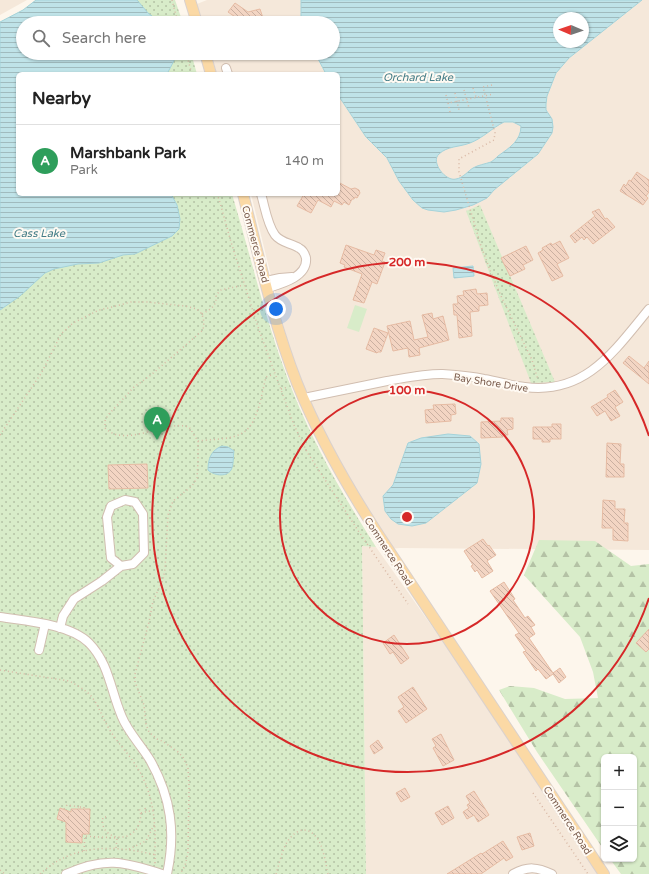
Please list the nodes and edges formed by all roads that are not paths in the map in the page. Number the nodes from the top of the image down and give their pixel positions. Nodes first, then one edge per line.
1 (190, 0) edge
2 (195, 16) edge
3 (207, 60) edge
4 (210, 72) edge
5 (244, 196) edge
6 (262, 196) edge
7 (267, 284) junction
8 (649, 309) edge
9 (304, 398) junction
10 (121, 566) junction
11 (0, 617) edge
12 (45, 624) junction
13 (60, 628) junction
14 (39, 650) dead end
15 (66, 874) edge
16 (162, 874) edge
17 (167, 874) edge
18 (513, 874) edge
19 (552, 874) edge
20 (604, 874) edge

1 - 2 main road
3 - 4 main road
5 - 7 main road, Commerce Road
6 - 7 street
7 - 9 main road, Commerce Road
8 - 9 street, Bay Shore Drive
9 - 20 main road, Commerce Road
10 - 10 street
10 - 13 street
11 - 12 street
12 - 13 street
12 - 14 street
13 - 17 street
15 - 16 street
18 - 19 street

